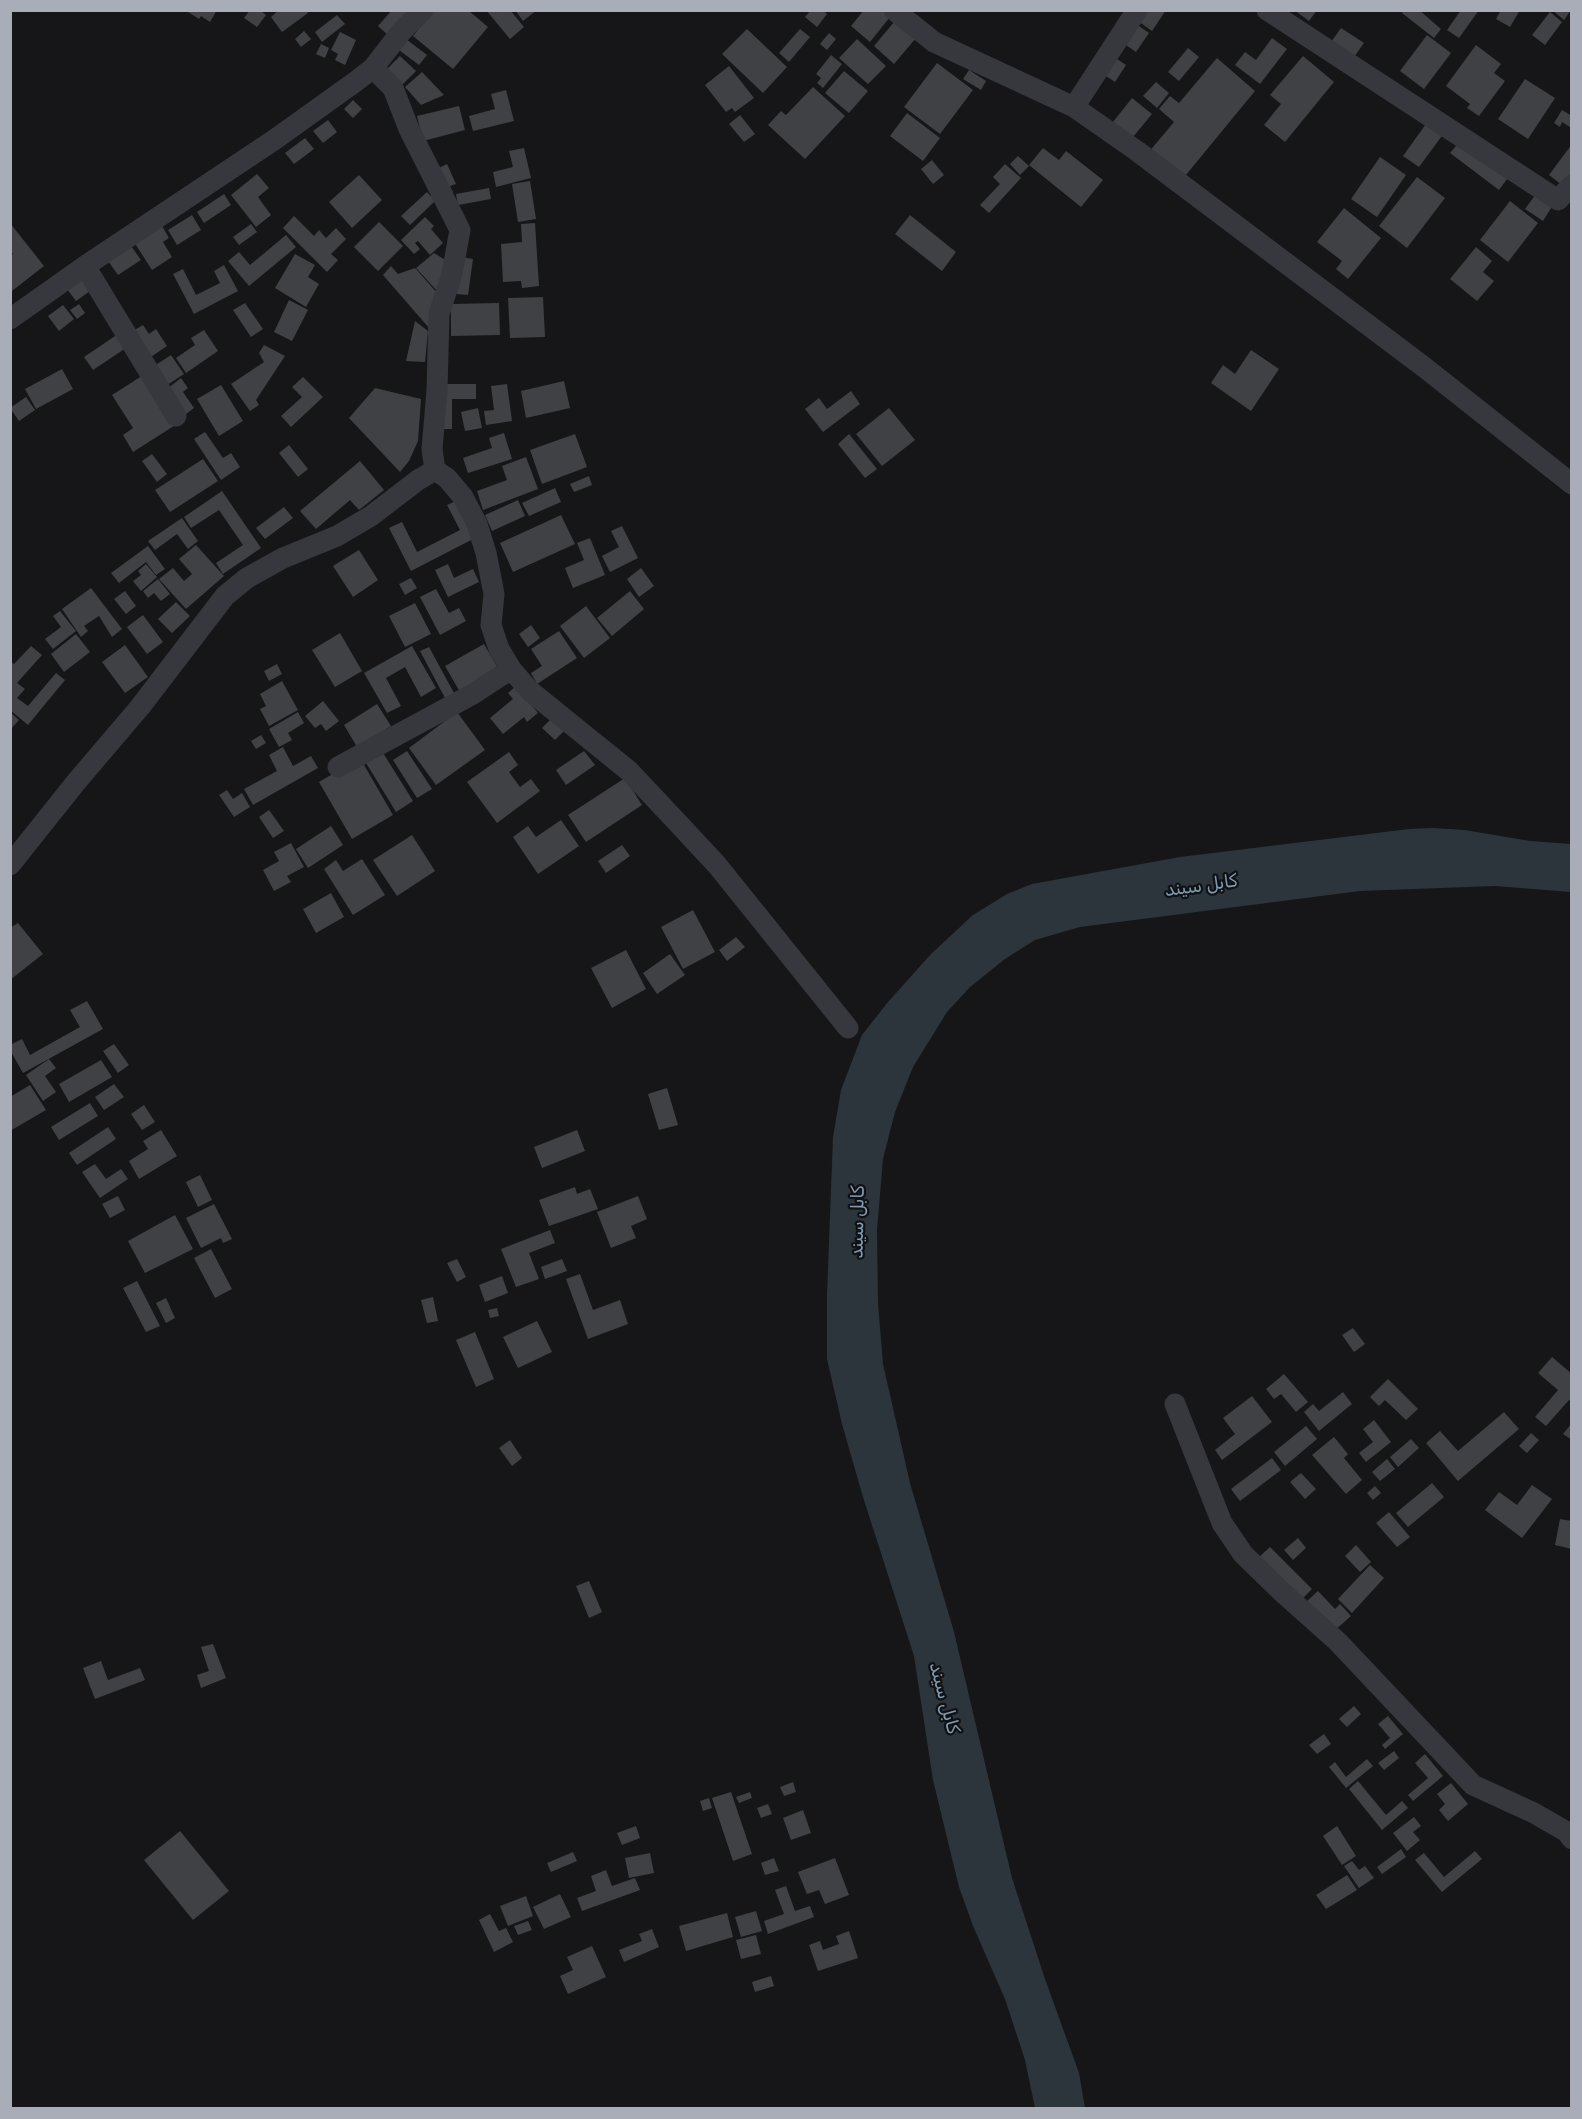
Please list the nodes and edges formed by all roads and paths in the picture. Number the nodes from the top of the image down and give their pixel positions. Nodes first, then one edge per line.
1 (423, 10) edge
2 (894, 10) edge
3 (1137, 10) edge
4 (1267, 10) edge
5 (374, 68) junction
6 (1074, 107) junction
7 (1572, 186) edge
8 (85, 267) junction
9 (10, 319) edge
10 (176, 416) dead end
11 (435, 470) junction
12 (1572, 484) edge
13 (511, 669) junction
14 (338, 767) dead end
15 (10, 864) edge
16 (848, 1028) dead end
17 (1175, 1404) dead end
18 (1572, 1839) edge

1 - 5 street
2 - 6 street
3 - 6 street
4 - 7 street
5 - 8 street
5 - 11 street
6 - 12 street
8 - 9 street
8 - 10 street
11 - 13 street
11 - 15 street
13 - 14 street
13 - 16 street
17 - 18 street

